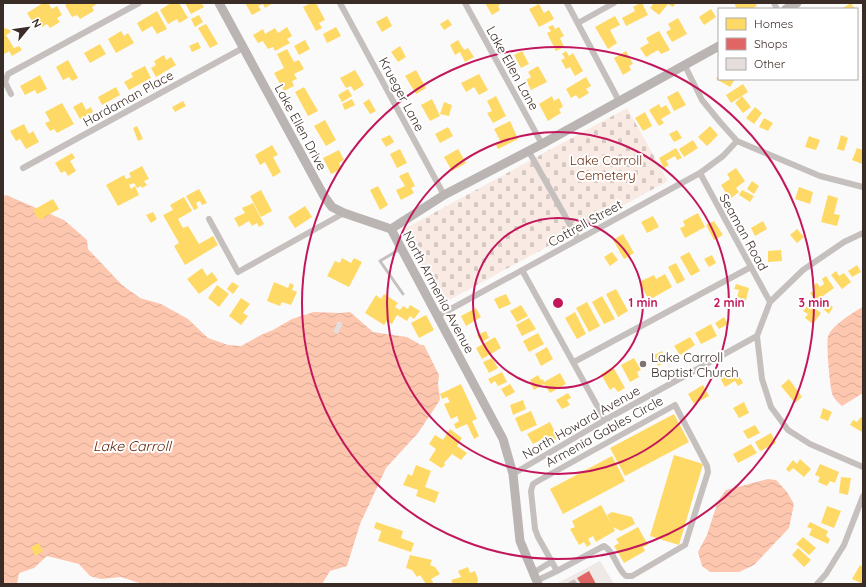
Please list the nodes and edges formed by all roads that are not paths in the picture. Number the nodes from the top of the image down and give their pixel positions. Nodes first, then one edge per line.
1 (139, 3) edge
2 (219, 3) edge
3 (340, 3) edge
4 (465, 3) edge
5 (567, 3) edge
6 (614, 3) edge
7 (798, 3) edge
8 (788, 8) edge
9 (578, 23) junction
10 (718, 47) edge
11 (243, 48) junction
12 (685, 66) junction
13 (11, 94) dead end
14 (619, 102) junction
15 (737, 140) junction
16 (542, 144) junction
17 (528, 150) junction
18 (23, 168) dead end
19 (700, 173) junction
20 (863, 187) edge
21 (444, 195) junction
22 (344, 213) junction
23 (209, 219) dead end
24 (391, 229) junction
25 (863, 233) edge
26 (578, 239) junction
27 (401, 248) junction
28 (751, 267) junction
29 (522, 270) junction
30 (403, 294) dead end
31 (770, 302) junction
32 (438, 316) junction
33 (757, 336) junction
34 (574, 362) junction
35 (605, 420) junction
36 (863, 467) edge
37 (513, 474) junction
38 (863, 496) edge
39 (551, 562) junction
40 (557, 571) junction
41 (536, 579) edge
42 (569, 584) edge
43 (576, 584) edge
44 (816, 584) edge

1 - 13 street
2 - 11 main road, Lake Ellen Drive
3 - 21 street, Krueger Lane
4 - 16 street, Lake Ellen Lane
5 - 9 street
6 - 9 street
7 - 8 main road
9 - 14 street
10 - 12 main road, North Armenia Avenue
11 - 18 street, Hardaman Place
11 - 22 main road, Lake Ellen Drive
12 - 14 main road, North Armenia Avenue
12 - 15 street
14 - 16 main road, North Armenia Avenue
15 - 19 street, Cottrell Street
15 - 20 street
16 - 17 main road, North Armenia Avenue
17 - 21 main road, North Armenia Avenue
17 - 26 street
19 - 26 street, Cottrell Street
19 - 28 street, Seaman Road
21 - 24 main road, North Armenia Avenue
22 - 23 street
22 - 24 main road, Lake Ellen Drive
24 - 27 main road, North Armenia Avenue
25 - 31 street
26 - 29 street, Cottrell Street
27 - 30 lane
27 - 32 main road, North Armenia Avenue
28 - 31 street, Seaman Road
28 - 34 street
29 - 32 street, Cottrell Street
29 - 34 street
31 - 33 street
32 - 37 main road, North Armenia Avenue
33 - 35 street, North Howard Avenue
33 - 36 street
34 - 35 street
35 - 37 street, North Howard Avenue
37 - 41 main road, North Armenia Avenue
38 - 44 street
39 - 40 street, Armenia Gables Circle
39 - 40 street, Armenia Gables Circle
39 - 41 street
40 - 41 street, Armenia Gables Circle
42 - 43 lane

